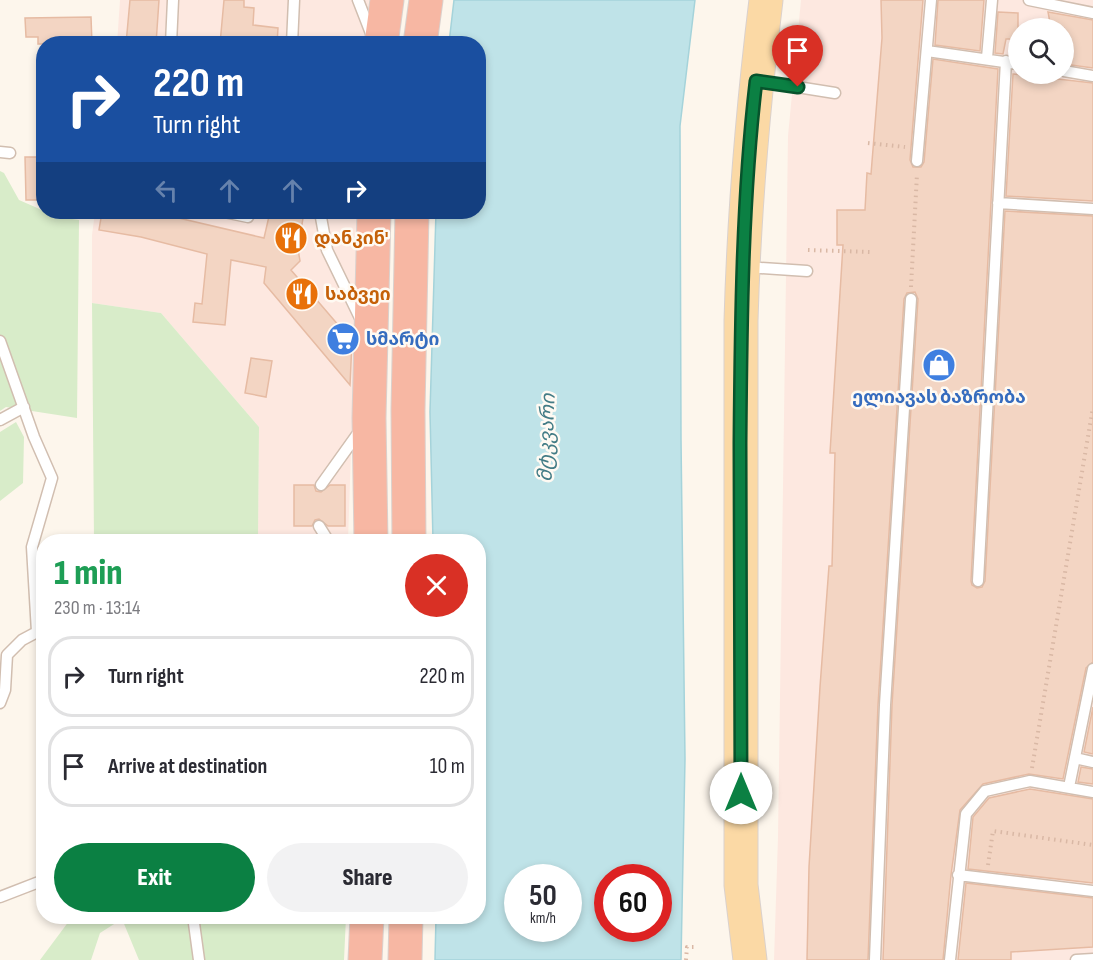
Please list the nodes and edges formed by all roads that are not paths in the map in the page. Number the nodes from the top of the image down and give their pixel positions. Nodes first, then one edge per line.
1 (173, 0) edge
2 (294, 0) edge
3 (358, 0) edge
4 (387, 0) edge
5 (426, 0) edge
6 (766, 0) edge
7 (931, 0) edge
8 (992, 0) edge
9 (1028, 0) edge
10 (1093, 13) edge
11 (171, 36) edge
12 (292, 36) edge
13 (372, 36) edge
14 (382, 36) edge
15 (421, 36) edge
16 (927, 51) junction
17 (987, 58) junction
18 (1006, 62) joint
19 (1074, 73) edge
20 (1093, 76) edge
21 (756, 81) junction
22 (835, 93) dead end
23 (917, 161) road end
24 (998, 203) junction
25 (1093, 209) edge
26 (321, 219) edge
27 (374, 219) edge
28 (412, 219) edge
29 (742, 267) junction
30 (807, 271) dead end
31 (911, 299) road end
32 (371, 339) junction
33 (0, 341) edge
34 (24, 406) junction
35 (369, 418) junction
36 (0, 420) edge
37 (321, 485) dead end
38 (319, 526) dead end
39 (324, 534) edge
40 (371, 534) edge
41 (409, 534) edge
42 (978, 581) dead end
43 (36, 591) edge
44 (36, 636) edge
45 (1093, 669) edge
46 (0, 703) edge
47 (1075, 758) junction
48 (1093, 762) edge
49 (1069, 787) junction
50 (1093, 792) edge
51 (958, 875) junction
52 (36, 881) edge
53 (741, 885) junction
54 (1093, 891) edge
55 (0, 897) edge
56 (195, 924) edge
57 (367, 924) edge
58 (406, 924) edge
59 (1093, 959) edge
60 (199, 960) edge
61 (365, 960) edge
62 (405, 960) edge
63 (729, 960) edge
64 (750, 960) edge
65 (875, 960) edge
66 (950, 960) edge
67 (1076, 960) edge

1 - 11 lane
2 - 12 lane
3 - 13 lane
4 - 14 highway
5 - 15 highway
6 - 21 main road
7 - 16 lane
8 - 17 lane
9 - 10 lane
16 - 17 lane
16 - 23 lane
17 - 18 lane
18 - 24 lane
19 - 20 lane
21 - 22 lane
21 - 29 main road
24 - 25 lane
24 - 42 lane
26 - 32 lane
27 - 32 highway
28 - 41 highway
29 - 30 lane
29 - 53 main road
31 - 65 lane
32 - 35 highway
33 - 34 lane
34 - 36 lane
34 - 43 lane
35 - 37 lane
35 - 40 highway
38 - 39 lane
44 - 46 lane
45 - 47 lane
47 - 48 lane
47 - 49 lane
49 - 50 lane
49 - 51 lane
51 - 54 lane
51 - 66 lane
52 - 55 lane
53 - 63 main road
53 - 64 main road
56 - 60 lane
57 - 61 highway
58 - 62 highway
59 - 67 lane

